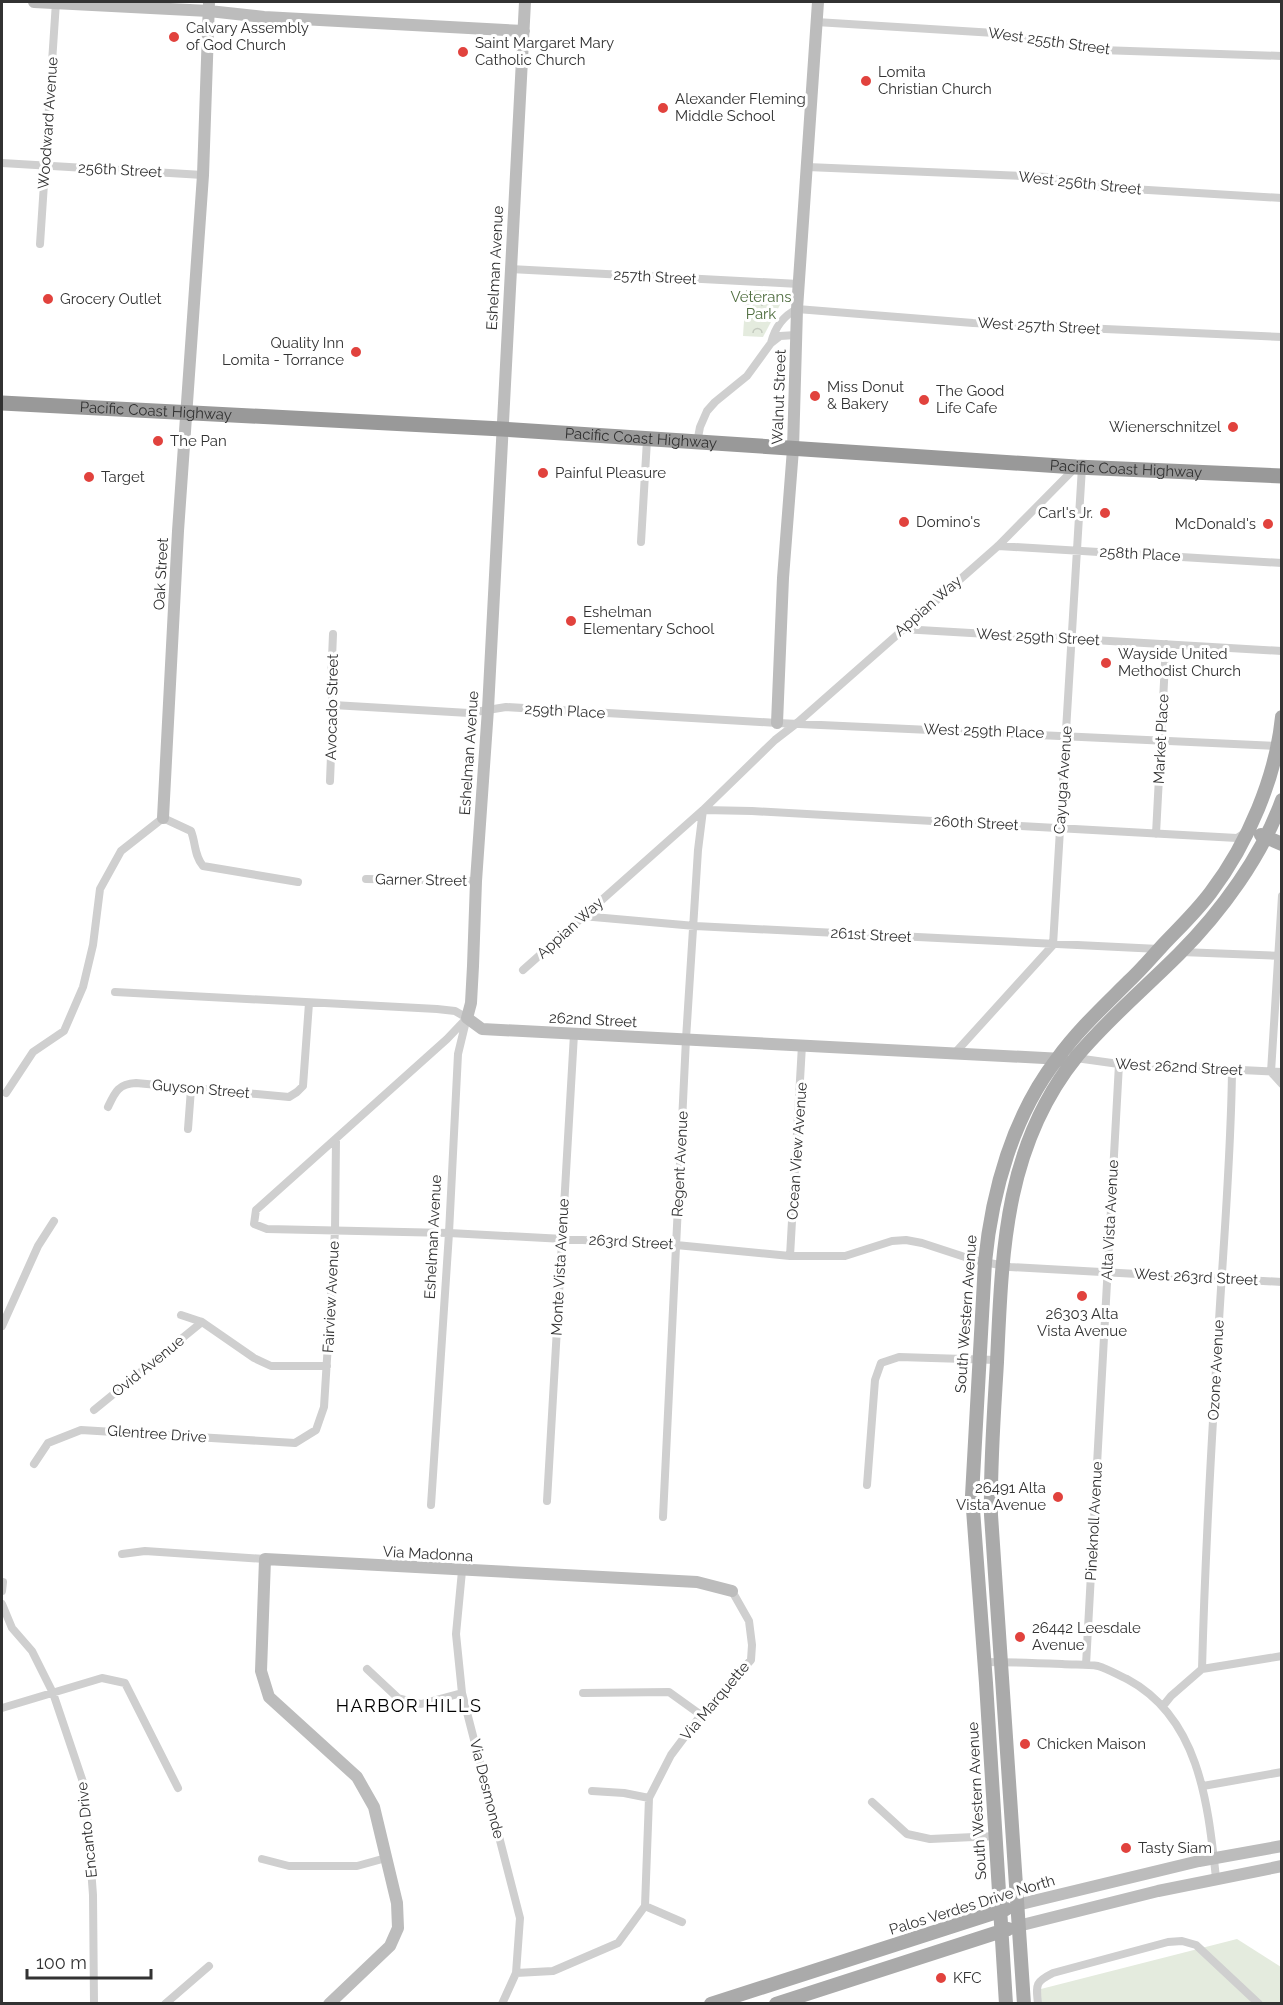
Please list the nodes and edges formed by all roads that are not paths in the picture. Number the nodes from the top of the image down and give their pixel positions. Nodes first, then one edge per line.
1 (34, 2) edge
2 (56, 2) edge
3 (525, 2) edge
4 (818, 2) edge
5 (209, 6) edge
6 (816, 22) junction
7 (524, 31) junction
8 (1281, 56) edge
9 (2, 163) edge
10 (45, 165) junction
11 (807, 167) junction
12 (203, 175) junction
13 (1281, 198) edge
14 (40, 244) dead end
15 (510, 269) junction
16 (799, 284) junction
17 (797, 309) junction
18 (796, 335) junction
19 (1281, 337) edge
20 (771, 343) junction
21 (2, 403) edge
22 (187, 413) junction
23 (502, 429) junction
24 (647, 440) junction
25 (697, 443) junction
26 (793, 449) junction
27 (1079, 467) junction
28 (1281, 476) edge
29 (641, 542) dead end
30 (998, 546) junction
31 (1077, 550) junction
32 (1281, 563) edge
33 (902, 629) junction
34 (333, 634) dead end
35 (1072, 639) junction
36 (1166, 644) junction
37 (1281, 651) edge
38 (333, 705) junction
39 (488, 709) junction
40 (1281, 717) edge
41 (777, 723) junction
42 (797, 723) junction
43 (1066, 734) junction
44 (775, 740) junction
45 (1162, 740) junction
46 (1279, 746) junction
47 (330, 781) dead end
48 (1281, 800) edge
49 (704, 810) junction
50 (163, 818) junction
51 (1060, 828) junction
52 (1247, 832) junction
53 (1156, 834) junction
54 (1267, 837) junction
55 (1281, 844) edge
56 (366, 879) dead end
57 (476, 881) junction
58 (298, 882) dead end
59 (1281, 896) edge
60 (582, 916) junction
61 (695, 926) junction
62 (1053, 945) junction
63 (1159, 949) junction
64 (1181, 952) junction
65 (1280, 956) edge
66 (523, 970) dead end
67 (115, 992) dead end
68 (309, 1003) junction
69 (467, 1018) junction
70 (574, 1034) junction
71 (686, 1039) junction
72 (802, 1045) junction
73 (954, 1054) junction
74 (1076, 1058) junction
75 (1056, 1059) junction
76 (1119, 1064) junction
77 (1232, 1070) junction
78 (1272, 1072) junction
79 (1281, 1072) edge
80 (1281, 1084) edge
81 (191, 1089) junction
82 (6, 1093) dead end
83 (108, 1107) dead end
84 (188, 1129) dead end
85 (336, 1138) junction
86 (54, 1221) dead end
87 (335, 1231) junction
88 (449, 1233) junction
89 (561, 1239) junction
90 (676, 1245) junction
91 (790, 1256) junction
92 (986, 1262) junction
93 (1002, 1265) junction
94 (1106, 1273) junction
95 (1222, 1278) junction
96 (1281, 1282) edge
97 (181, 1315) dead end
98 (202, 1322) junction
99 (2, 1326) edge
100 (980, 1359) junction
101 (997, 1360) junction
102 (327, 1366) junction
103 (1103, 1377) joint
104 (94, 1410) dead end
105 (295, 1443) joint
106 (34, 1464) dead end
107 (867, 1485) dead end
108 (547, 1501) dead end
109 (431, 1504) dead end
110 (663, 1517) dead end
111 (122, 1554) dead end
112 (265, 1559) junction
113 (462, 1571) junction
114 (732, 1591) joint
115 (2, 1604) edge
116 (1281, 1656) edge
117 (984, 1662) junction
118 (1000, 1662) junction
119 (1086, 1665) junction
120 (367, 1669) dead end
121 (1202, 1669) junction
122 (462, 1693) junction
123 (583, 1693) dead end
124 (53, 1694) junction
125 (1163, 1706) junction
126 (2, 1708) edge
127 (701, 1715) junction
128 (1281, 1772) edge
129 (1203, 1786) junction
130 (178, 1788) dead end
131 (592, 1791) dead end
132 (649, 1798) junction
133 (872, 1802) dead end
134 (996, 1836) junction
135 (1281, 1846) edge
136 (386, 1858) junction
137 (1214, 1858) junction
138 (262, 1859) dead end
139 (1281, 1866) edge
140 (1216, 1878) junction
141 (1017, 1905) junction
142 (645, 1906) junction
143 (1000, 1910) junction
144 (682, 1922) dead end
145 (1018, 1926) junction
146 (1001, 1931) junction
147 (209, 1966) dead end
148 (516, 1973) junction
149 (94, 2004) edge
150 (165, 2004) edge
151 (328, 2004) edge
152 (502, 2004) edge
153 (711, 2004) edge
154 (776, 2004) edge
155 (1006, 2004) edge
156 (1024, 2004) edge
157 (1038, 2004) edge
158 (1259, 2004) edge

1 - 2 street
2 - 5 street
2 - 10 street, Woodward Avenue
3 - 7 street, Eshelman Avenue
4 - 6 street, Walnut Street
5 - 7 street
5 - 12 street, Oak Street
6 - 8 street, West 255th Street
6 - 11 street, Walnut Street
7 - 15 street, Eshelman Avenue
9 - 10 street, 256th Street
10 - 12 street, 256th Street
10 - 14 street, Woodward Avenue
11 - 13 street, West 256th Street
11 - 16 street, Walnut Street
12 - 22 street, Oak Street
15 - 16 street, 257th Street
15 - 23 street, Eshelman Avenue
16 - 17 street, Walnut Street
17 - 18 street, Walnut Street
17 - 19 street, West 257th Street
17 - 20 street
18 - 20 street
18 - 26 street, Walnut Street
20 - 25 street
21 - 22 highway, Pacific Coast Highway
22 - 23 highway, Pacific Coast Highway
22 - 50 street, Oak Street
23 - 24 highway, Pacific Coast Highway
23 - 39 street, Eshelman Avenue
24 - 25 highway, Pacific Coast Highway
24 - 29 street
25 - 26 highway, Pacific Coast Highway
26 - 27 highway, Pacific Coast Highway
26 - 41 street, Walnut Street
27 - 28 highway, Pacific Coast Highway
27 - 30 street, Appian Way
27 - 31 street, Cayuga Avenue
30 - 31 street, 258th Place
30 - 33 street, Appian Way
31 - 32 street, 258th Place
31 - 35 street, Cayuga Avenue
33 - 35 street, West 259th Street
33 - 42 street, Appian Way
34 - 38 street, Avocado Street
35 - 36 street, West 259th Street
35 - 43 street, Cayuga Avenue
36 - 37 street, West 259th Street
36 - 45 street, Market Place
38 - 39 street, 259th Place
38 - 47 street, Avocado Street
39 - 41 street, 259th Place
39 - 57 street, Eshelman Avenue
40 - 46 main road, South Western Avenue
41 - 42 street, 259th Place
41 - 44 street
42 - 43 street, West 259th Place
42 - 44 street, Appian Way
43 - 45 street, West 259th Place
43 - 51 street, Cayuga Avenue
44 - 49 street, Appian Way
45 - 46 street, West 259th Place
45 - 53 street, Market Place
46 - 52 main road, South Western Avenue
48 - 54 main road, South Western Avenue
49 - 51 street, 260th Street
49 - 60 street, Appian Way
49 - 61 street, Regent Avenue
50 - 58 street
50 - 82 street
51 - 53 street, 260th Street
51 - 62 street, Cayuga Avenue
52 - 53 street, 260th Street
52 - 54 main road
52 - 63 main road, South Western Avenue
54 - 55 main road
54 - 64 main road, South Western Avenue
56 - 57 street, Garner Street
57 - 69 street, Eshelman Avenue
59 - 65 street
60 - 61 street, 261st Street
60 - 66 street, Appian Way
61 - 62 street, 261st Street
61 - 71 street, Regent Avenue
62 - 63 street, 261st Street
62 - 73 street
63 - 75 main road, South Western Avenue
64 - 65 street
64 - 74 main road, South Western Avenue
65 - 78 street
67 - 68 street, 262nd Street
68 - 69 street, 262nd Street
68 - 81 street, Guyson Street
69 - 70 street, 262nd Street
69 - 85 street
69 - 88 street, Eshelman Avenue
70 - 71 street, 262nd Street
70 - 89 street, Monte Vista Avenue
71 - 72 street, 262nd Street
71 - 90 street, Regent Avenue
72 - 73 street, 262nd Street
72 - 91 street, Ocean View Avenue
73 - 75 street, 262nd Street
74 - 75 street, 262nd Street
74 - 76 street, West 262nd Street
74 - 93 main road, South Western Avenue
75 - 92 main road, South Western Avenue
76 - 77 street, West 262nd Street
76 - 94 street, Alta Vista Avenue
77 - 78 street, West 262nd Street
77 - 95 street, Ozone Avenue
78 - 79 street, West 262nd Street
78 - 80 street
81 - 83 street, Guyson Street
81 - 84 street
85 - 87 street, Fairview Avenue
85 - 87 street, 263rd Street
86 - 99 street
87 - 88 street, 263rd Street
87 - 102 street, Fairview Avenue
88 - 89 street, 263rd Street
88 - 109 street, Eshelman Avenue
89 - 90 street, 263rd Street
89 - 108 street, Monte Vista Avenue
90 - 91 street, 263rd Street
90 - 110 street, Regent Avenue
91 - 92 street, 263rd Street
92 - 93 street, 263rd Street
92 - 100 main road, South Western Avenue
93 - 94 street, West 263rd Street
93 - 101 main road, South Western Avenue
94 - 95 street, West 263rd Street
94 - 103 street, Alta Vista Avenue
95 - 96 street, West 263rd Street
95 - 121 street, Ozone Avenue
97 - 98 street
98 - 102 street
98 - 104 street, Ovid Avenue
100 - 101 street
100 - 107 street
100 - 117 main road, South Western Avenue
101 - 118 main road, South Western Avenue
102 - 105 street, Fairview Avenue
103 - 119 street, Pineknoll Avenue
105 - 106 street, Glentree Drive
111 - 112 street, Via Madonna
112 - 113 street, Via Madonna
112 - 136 street
113 - 114 street, Via Madonna
113 - 122 street, Via Desmonde
114 - 127 street, Via Marquette
115 - 124 street, Encanto Drive
116 - 121 street
117 - 118 street
117 - 134 main road, South Western Avenue
118 - 119 street
118 - 141 main road, South Western Avenue
119 - 125 street
120 - 122 street
121 - 125 street
122 - 148 street, Via Desmonde
123 - 127 street
124 - 126 street
124 - 130 street
124 - 149 street, Encanto Drive
125 - 129 street
127 - 132 street, Via Marquette
128 - 129 street
129 - 137 street
131 - 132 street
132 - 142 street, Via Marquette
133 - 134 street
134 - 143 main road, South Western Avenue
135 - 137 street, Palos Verdes Drive North
136 - 138 street
136 - 151 street
137 - 140 street
137 - 141 street, Palos Verdes Drive North
139 - 140 street
140 - 145 street
141 - 143 main road, Palos Verdes Drive North
141 - 145 main road, South Western Avenue
142 - 144 street
142 - 148 street
143 - 146 main road, South Western Avenue
143 - 153 main road, Palos Verdes Drive North
145 - 146 main road
145 - 156 main road, South Western Avenue
146 - 154 main road
146 - 155 main road, South Western Avenue
147 - 150 street
148 - 152 street, Via Desmonde
157 - 158 street

